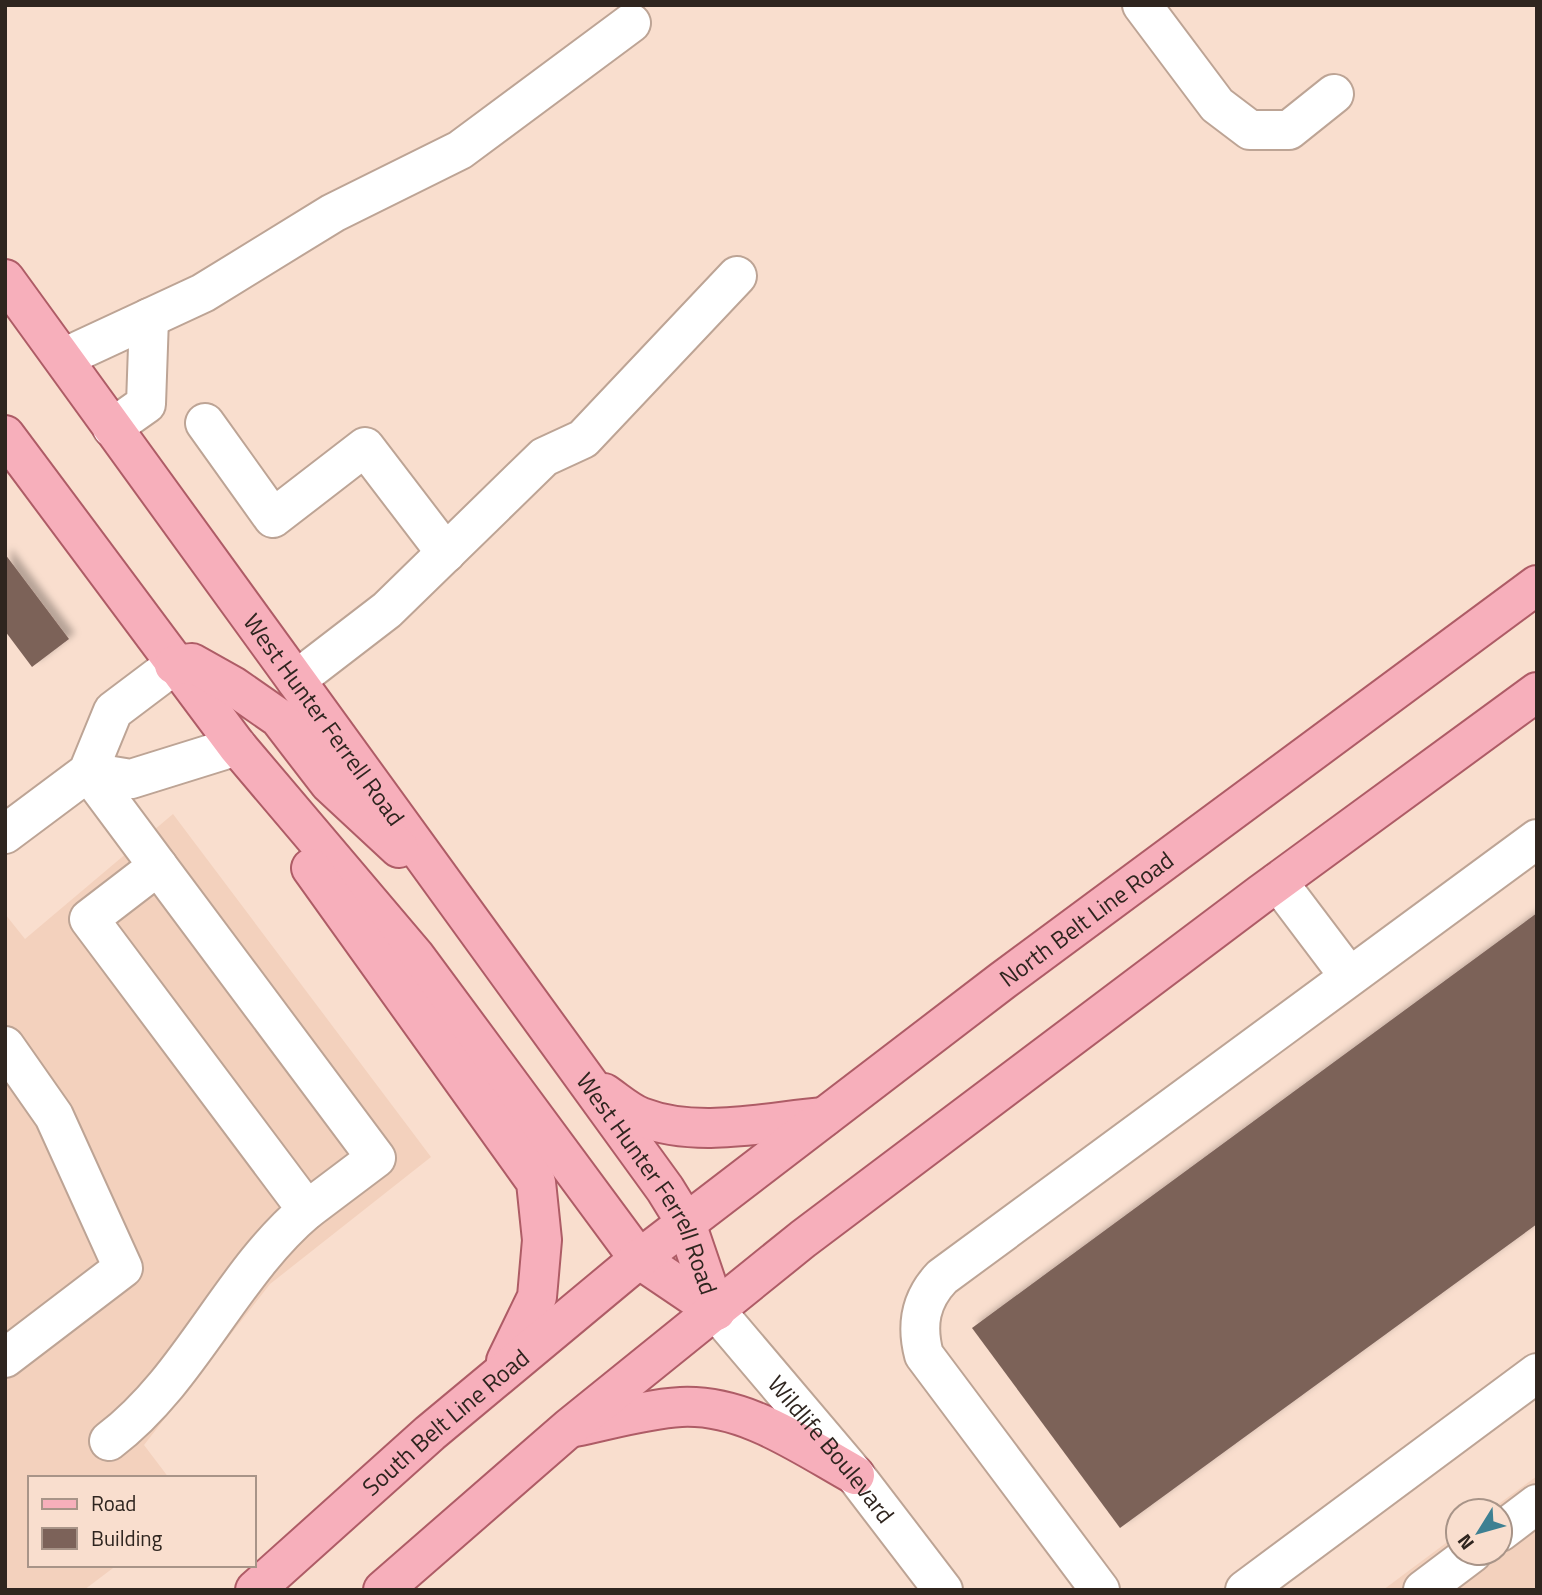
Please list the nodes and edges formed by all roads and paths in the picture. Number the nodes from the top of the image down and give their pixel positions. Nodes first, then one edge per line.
1 (1142, 5) edge
2 (631, 23) dead end
3 (1334, 94) dead end
4 (737, 276) dead end
5 (5, 279) edge
6 (149, 318) junction
7 (63, 358) junction
8 (205, 424) dead end
9 (112, 428) junction
10 (5, 435) edge
11 (446, 553) junction
12 (1537, 585) edge
13 (174, 665) junction
14 (296, 680) junction
15 (1537, 692) edge
16 (242, 752) junction
17 (88, 772) junction
18 (5, 834) edge
19 (1537, 839) edge
20 (158, 866) junction
21 (438, 876) junction
22 (1278, 881) junction
23 (1349, 976) junction
24 (5, 1046) edge
25 (589, 1082) junction
26 (824, 1117) junction
27 (307, 1210) junction
28 (686, 1223) junction
29 (639, 1259) junction
30 (716, 1311) junction
31 (5, 1358) edge
32 (1537, 1373) edge
33 (499, 1375) junction
34 (569, 1428) junction
35 (109, 1441) dead end
36 (855, 1475) junction
37 (1537, 1504) edge
38 (1514, 1521) edge
39 (1453, 1567) edge
40 (395, 1586) edge
41 (255, 1590) edge
42 (943, 1590) edge
43 (1100, 1590) edge
44 (1245, 1590) edge
45 (1423, 1590) edge

1 - 3 street
2 - 6 street
4 - 11 street
5 - 7 main road, West Hunter Ferrell Road
6 - 7 street
6 - 9 street
7 - 9 main road, West Hunter Ferrell Road
8 - 11 street
9 - 14 main road, West Hunter Ferrell Road
10 - 13 main road, West Hunter Ferrell Road
11 - 14 street
12 - 26 main road, North Belt Line Road
13 - 16 main road, West Hunter Ferrell Road
13 - 17 street
13 - 21 main road
14 - 21 main road, West Hunter Ferrell Road
15 - 22 main road
16 - 17 street
16 - 29 main road, West Hunter Ferrell Road
16 - 33 main road
17 - 18 street
17 - 20 street
19 - 23 street
20 - 27 street
20 - 27 street
21 - 25 main road, West Hunter Ferrell Road
22 - 23 street
22 - 30 main road
23 - 43 street
24 - 31 street
25 - 26 main road
25 - 28 main road, West Hunter Ferrell Road
26 - 28 main road, North Belt Line Road
27 - 35 street
28 - 29 main road, North Belt Line Road
28 - 30 main road, West Hunter Ferrell Road
29 - 30 main road, West Hunter Ferrell Road
29 - 33 main road, South Belt Line Road
30 - 34 main road
30 - 36 street, Wildlife Boulevard
32 - 44 street
33 - 41 main road, South Belt Line Road
34 - 36 main road
34 - 40 main road
36 - 42 street, Wildlife Boulevard
37 - 38 street
39 - 45 street

